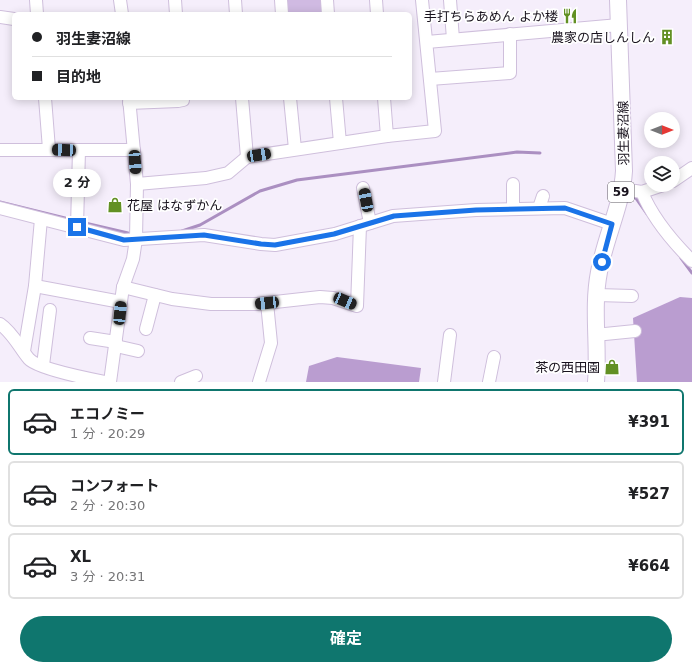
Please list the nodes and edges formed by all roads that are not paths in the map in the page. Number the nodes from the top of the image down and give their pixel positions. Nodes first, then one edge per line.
1 (36, 0) edge
2 (120, 0) edge
3 (175, 0) edge
4 (235, 0) edge
5 (280, 0) edge
6 (327, 0) edge
7 (376, 0) edge
8 (422, 0) edge
9 (450, 0) edge
10 (618, 0) edge
11 (38, 12) edge
12 (122, 12) edge
13 (176, 12) edge
14 (236, 12) edge
15 (282, 12) edge
16 (328, 12) edge
17 (377, 12) edge
18 (0, 17) edge
19 (12, 19) edge
20 (619, 25) junction
21 (510, 34) junction
22 (453, 39) junction
23 (427, 42) junction
24 (430, 79) junction
25 (45, 100) edge
26 (183, 100) edge
27 (242, 100) edge
28 (290, 100) edge
29 (336, 100) edge
30 (384, 100) edge
31 (129, 101) edge
32 (387, 136) junction
33 (340, 144) junction
34 (49, 149) junction
35 (295, 149) junction
36 (0, 150) edge
37 (79, 150) junction
38 (134, 150) junction
39 (247, 157) junction
40 (692, 168) edge
41 (680, 176) edge
42 (136, 184) junction
43 (513, 184) dead end
44 (363, 188) dead end
45 (622, 189) junction
46 (642, 192) joint
47 (543, 196) dead end
48 (0, 208) edge
49 (513, 208) junction
50 (539, 208) junction
51 (41, 219) junction
52 (612, 224) junction
53 (365, 225) junction
54 (77, 227) junction
55 (136, 245) junction
56 (692, 261) edge
57 (35, 286) junction
58 (123, 287) junction
59 (155, 295) junction
60 (597, 295) junction
61 (632, 296) dead end
62 (121, 302) junction
63 (267, 303) junction
64 (50, 310) dead end
65 (0, 324) edge
66 (146, 329) dead end
67 (635, 331) dead end
68 (450, 335) dead end
69 (595, 335) junction
70 (90, 338) dead end
71 (116, 344) junction
72 (24, 351) junction
73 (138, 351) dead end
74 (494, 357) dead end
75 (43, 365) junction
76 (196, 376) dead end
77 (105, 382) edge
78 (110, 382) edge
79 (181, 382) edge
80 (259, 382) edge
81 (444, 382) edge
82 (488, 382) edge
83 (596, 382) edge

1 - 11 street
2 - 12 street
3 - 13 street
4 - 14 street
5 - 15 street
6 - 16 street
7 - 17 street
8 - 23 street
9 - 22 street
10 - 20 main road, 羽生妻沼線 / 59
18 - 19 street
20 - 21 street
20 - 45 main road, 羽生妻沼線 / 59
21 - 22 street
21 - 24 street
22 - 23 street
23 - 24 street
24 - 32 street
25 - 34 street
26 - 31 street
27 - 39 street
28 - 35 street
29 - 33 street
30 - 32 street
31 - 38 street
32 - 33 street
33 - 35 street
34 - 36 street
34 - 37 street
35 - 39 street
37 - 38 street
37 - 54 street
38 - 42 street
39 - 42 street
40 - 41 street
42 - 55 street
43 - 49 street
44 - 53 street
45 - 46 street
45 - 52 main road, 羽生妻沼線 / 59
46 - 56 street
47 - 50 street
48 - 51 street
49 - 50 street
49 - 53 street
50 - 52 street
51 - 54 street
51 - 57 street
52 - 60 main road, 羽生妻沼線 / 59
53 - 55 street
53 - 63 street
54 - 55 street
55 - 58 street
57 - 62 street
57 - 72 street
58 - 59 street
58 - 62 street
59 - 63 street
59 - 66 street
60 - 61 street
60 - 69 main road, 羽生妻沼線 / 59
62 - 71 street
63 - 80 street
64 - 75 street
65 - 72 street
67 - 69 street
68 - 81 street
69 - 83 main road, 羽生妻沼線 / 59
70 - 71 street
71 - 73 street
71 - 78 street
72 - 75 street
74 - 82 street
75 - 77 street
76 - 79 street

